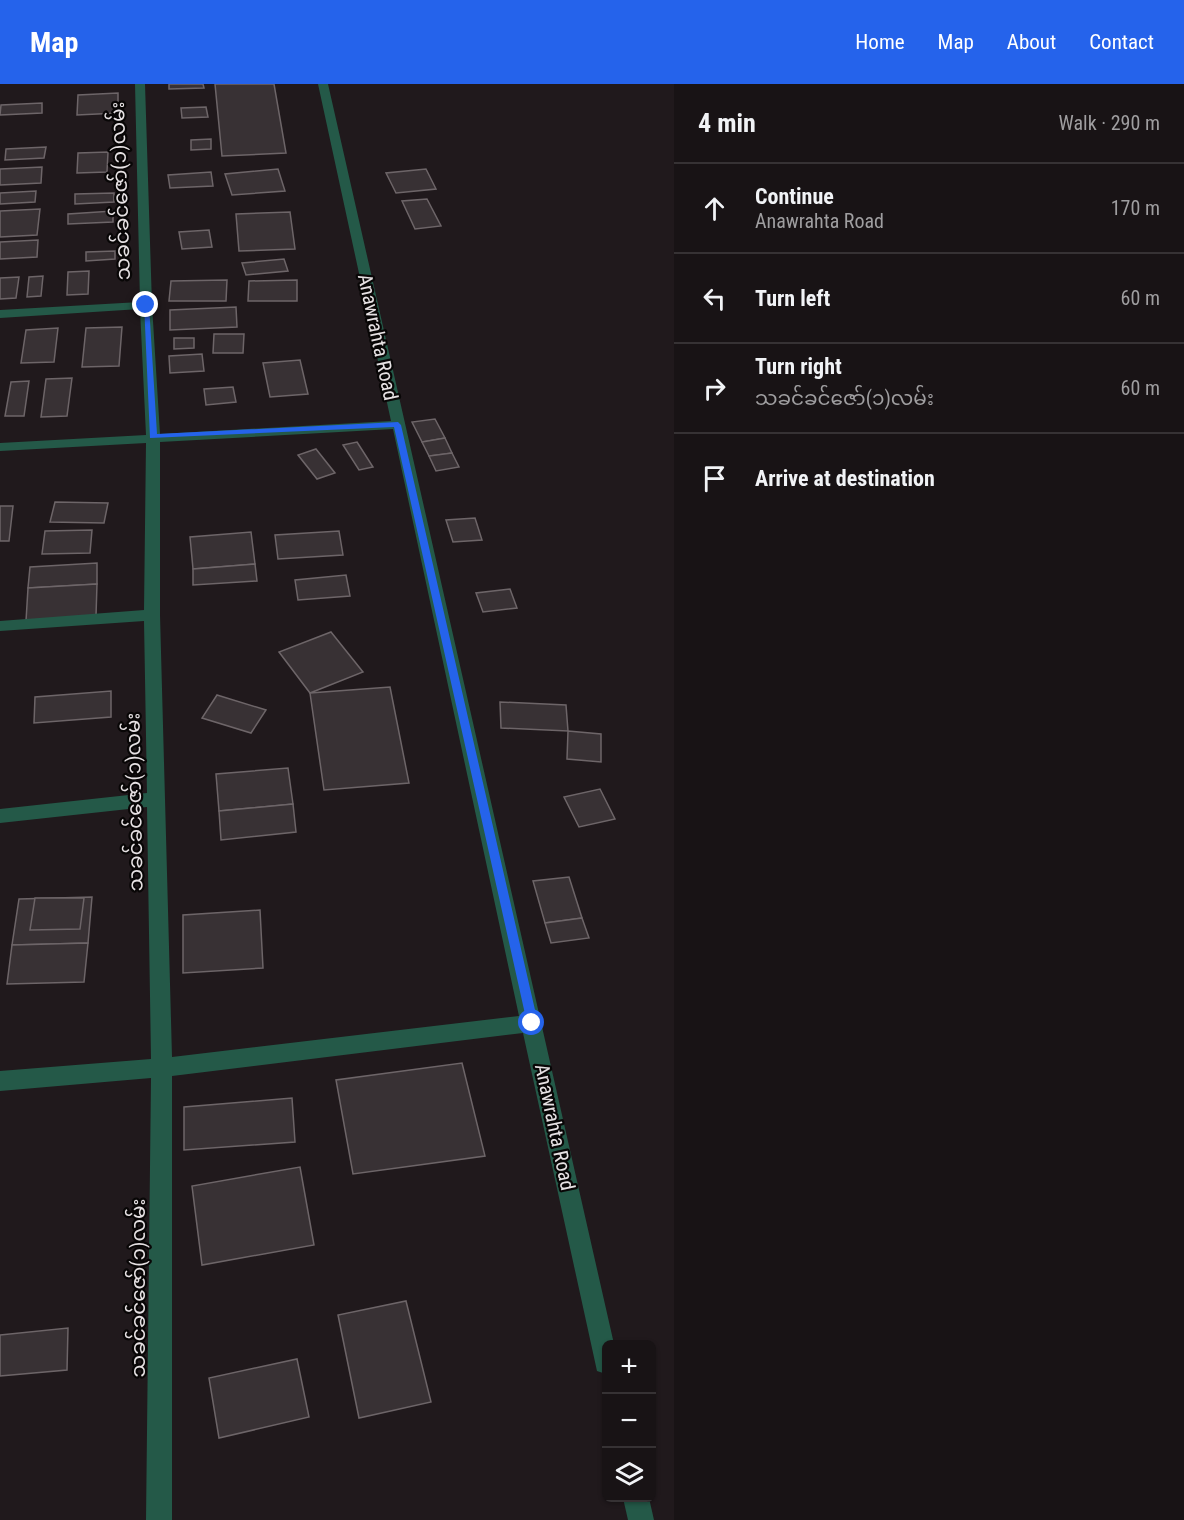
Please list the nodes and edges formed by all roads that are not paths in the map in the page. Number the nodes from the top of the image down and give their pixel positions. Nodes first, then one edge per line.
1 (140, 84) edge
2 (323, 84) edge
3 (146, 305) junction
4 (0, 314) edge
5 (398, 425) junction
6 (153, 437) junction
7 (0, 447) edge
8 (152, 615) junction
9 (0, 626) edge
10 (157, 799) junction
11 (0, 816) edge
12 (532, 1023) junction
13 (162, 1068) junction
14 (0, 1081) edge
15 (602, 1344) edge
16 (637, 1502) edge
17 (159, 1520) edge
18 (641, 1520) edge

1 - 3 street, သခင်ခင်ဇော်(၁)လမ်း
2 - 5 street, Anawrahta Road
3 - 4 street
3 - 6 street, သခင်ခင်ဇော်(၁)လမ်း
5 - 6 street
5 - 12 street, Anawrahta Road
6 - 7 street
6 - 8 street, သခင်ခင်ဇော်(၁)လမ်း
8 - 9 street
8 - 10 street, သခင်ခင်ဇော်(၁)လမ်း
10 - 11 street
10 - 13 street, သခင်ခင်ဇော်(၁)လမ်း
12 - 13 street
12 - 15 street, Anawrahta Road
13 - 14 street
13 - 17 street, သခင်ခင်ဇော်(၁)လမ်း
16 - 18 street

